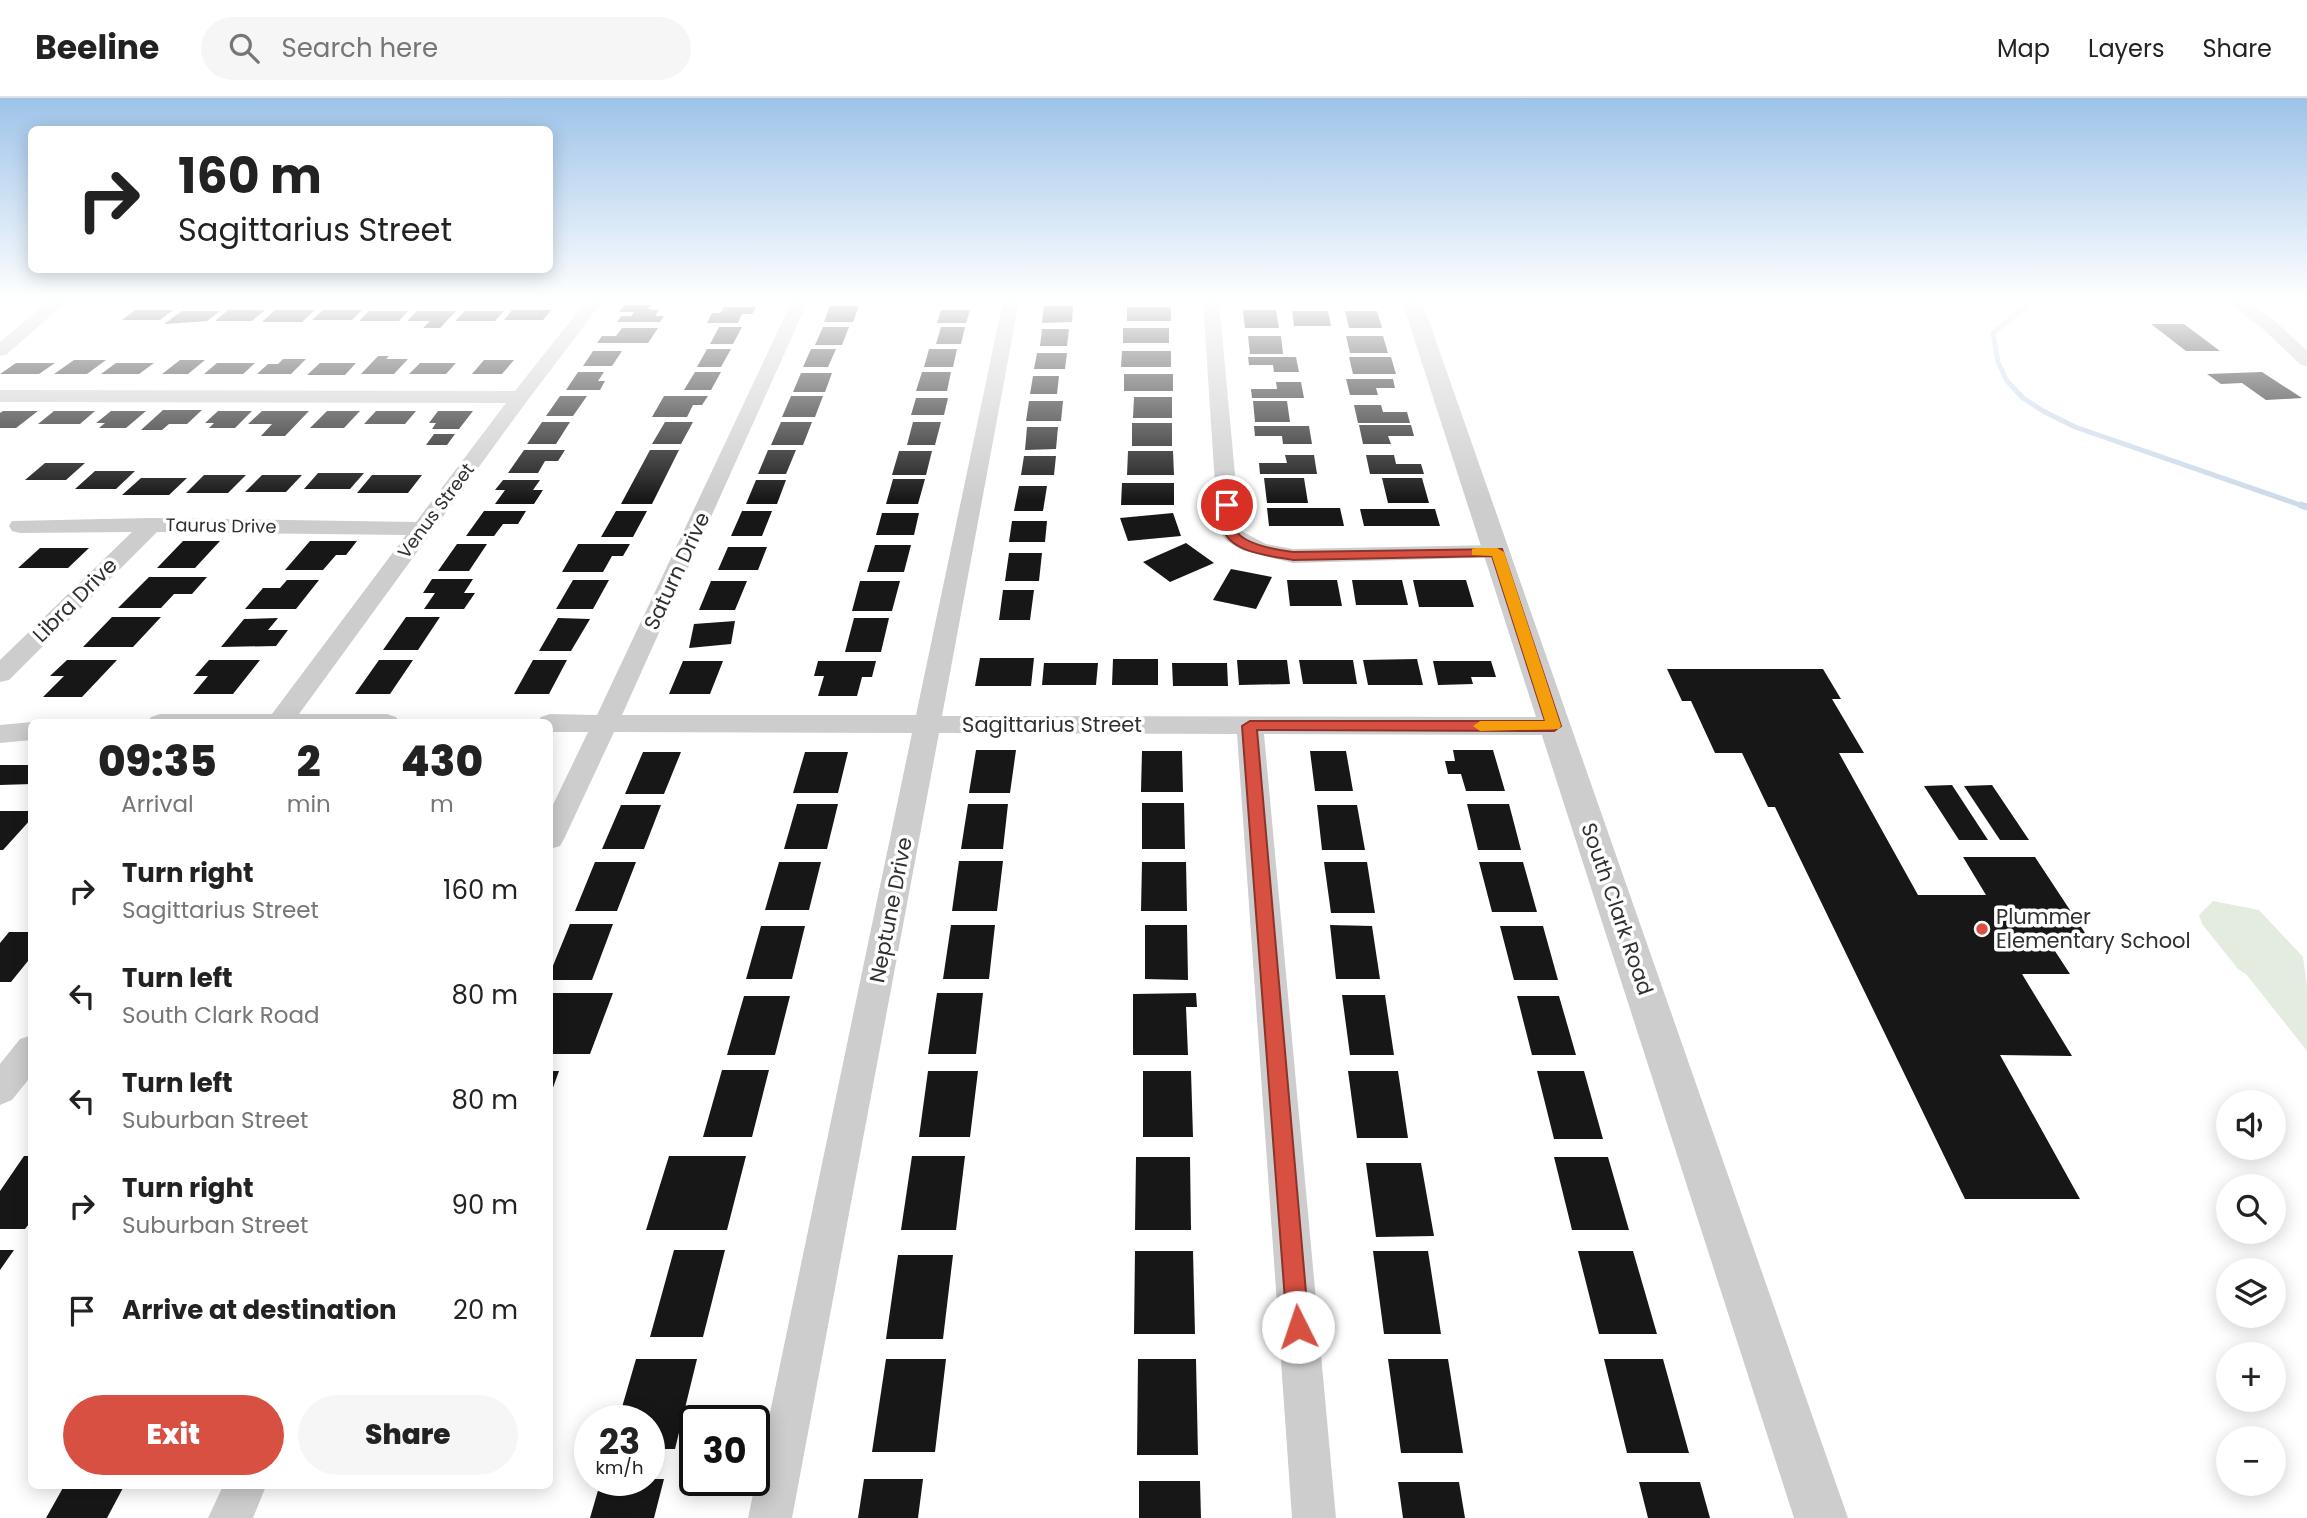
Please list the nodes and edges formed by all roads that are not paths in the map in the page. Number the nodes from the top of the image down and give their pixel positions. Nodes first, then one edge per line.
1 (543, 367) edge
2 (770, 367) edge
3 (997, 367) edge
4 (1216, 367) edge
5 (1434, 367) edge
6 (0, 396) edge
7 (520, 397) junction
8 (151, 525) junction
9 (19, 526) dead end
10 (422, 529) junction
11 (1497, 552) junction
12 (0, 674) edge
13 (282, 719) edge
14 (553, 723) edge
15 (604, 723) junction
16 (928, 725) junction
17 (1250, 726) junction
18 (1554, 726) junction
19 (28, 731) edge
20 (0, 734) edge
21 (553, 833) edge
22 (28, 1054) edge
23 (0, 1090) edge
24 (244, 1489) edge
25 (230, 1518) edge
26 (770, 1518) edge
27 (1314, 1518) edge
28 (1821, 1518) edge

1 - 7 street, Venus Street
2 - 15 street, Saturn Drive
3 - 16 street, Neptune Drive
4 - 11 street
5 - 11 street, South Clark Road
6 - 7 street
7 - 10 street, Venus Street
8 - 9 street, Taurus Drive
8 - 10 street, Taurus Drive
8 - 12 street, Libra Drive
10 - 13 street, Venus Street
11 - 18 street, South Clark Road
14 - 15 street, Sagittarius Street
15 - 16 street, Sagittarius Street
15 - 21 street, Saturn Drive
16 - 17 street, Sagittarius Street
16 - 26 street, Neptune Drive
17 - 18 street, Sagittarius Street
17 - 27 street
18 - 28 street, South Clark Road
19 - 20 street
22 - 23 street
24 - 25 street

